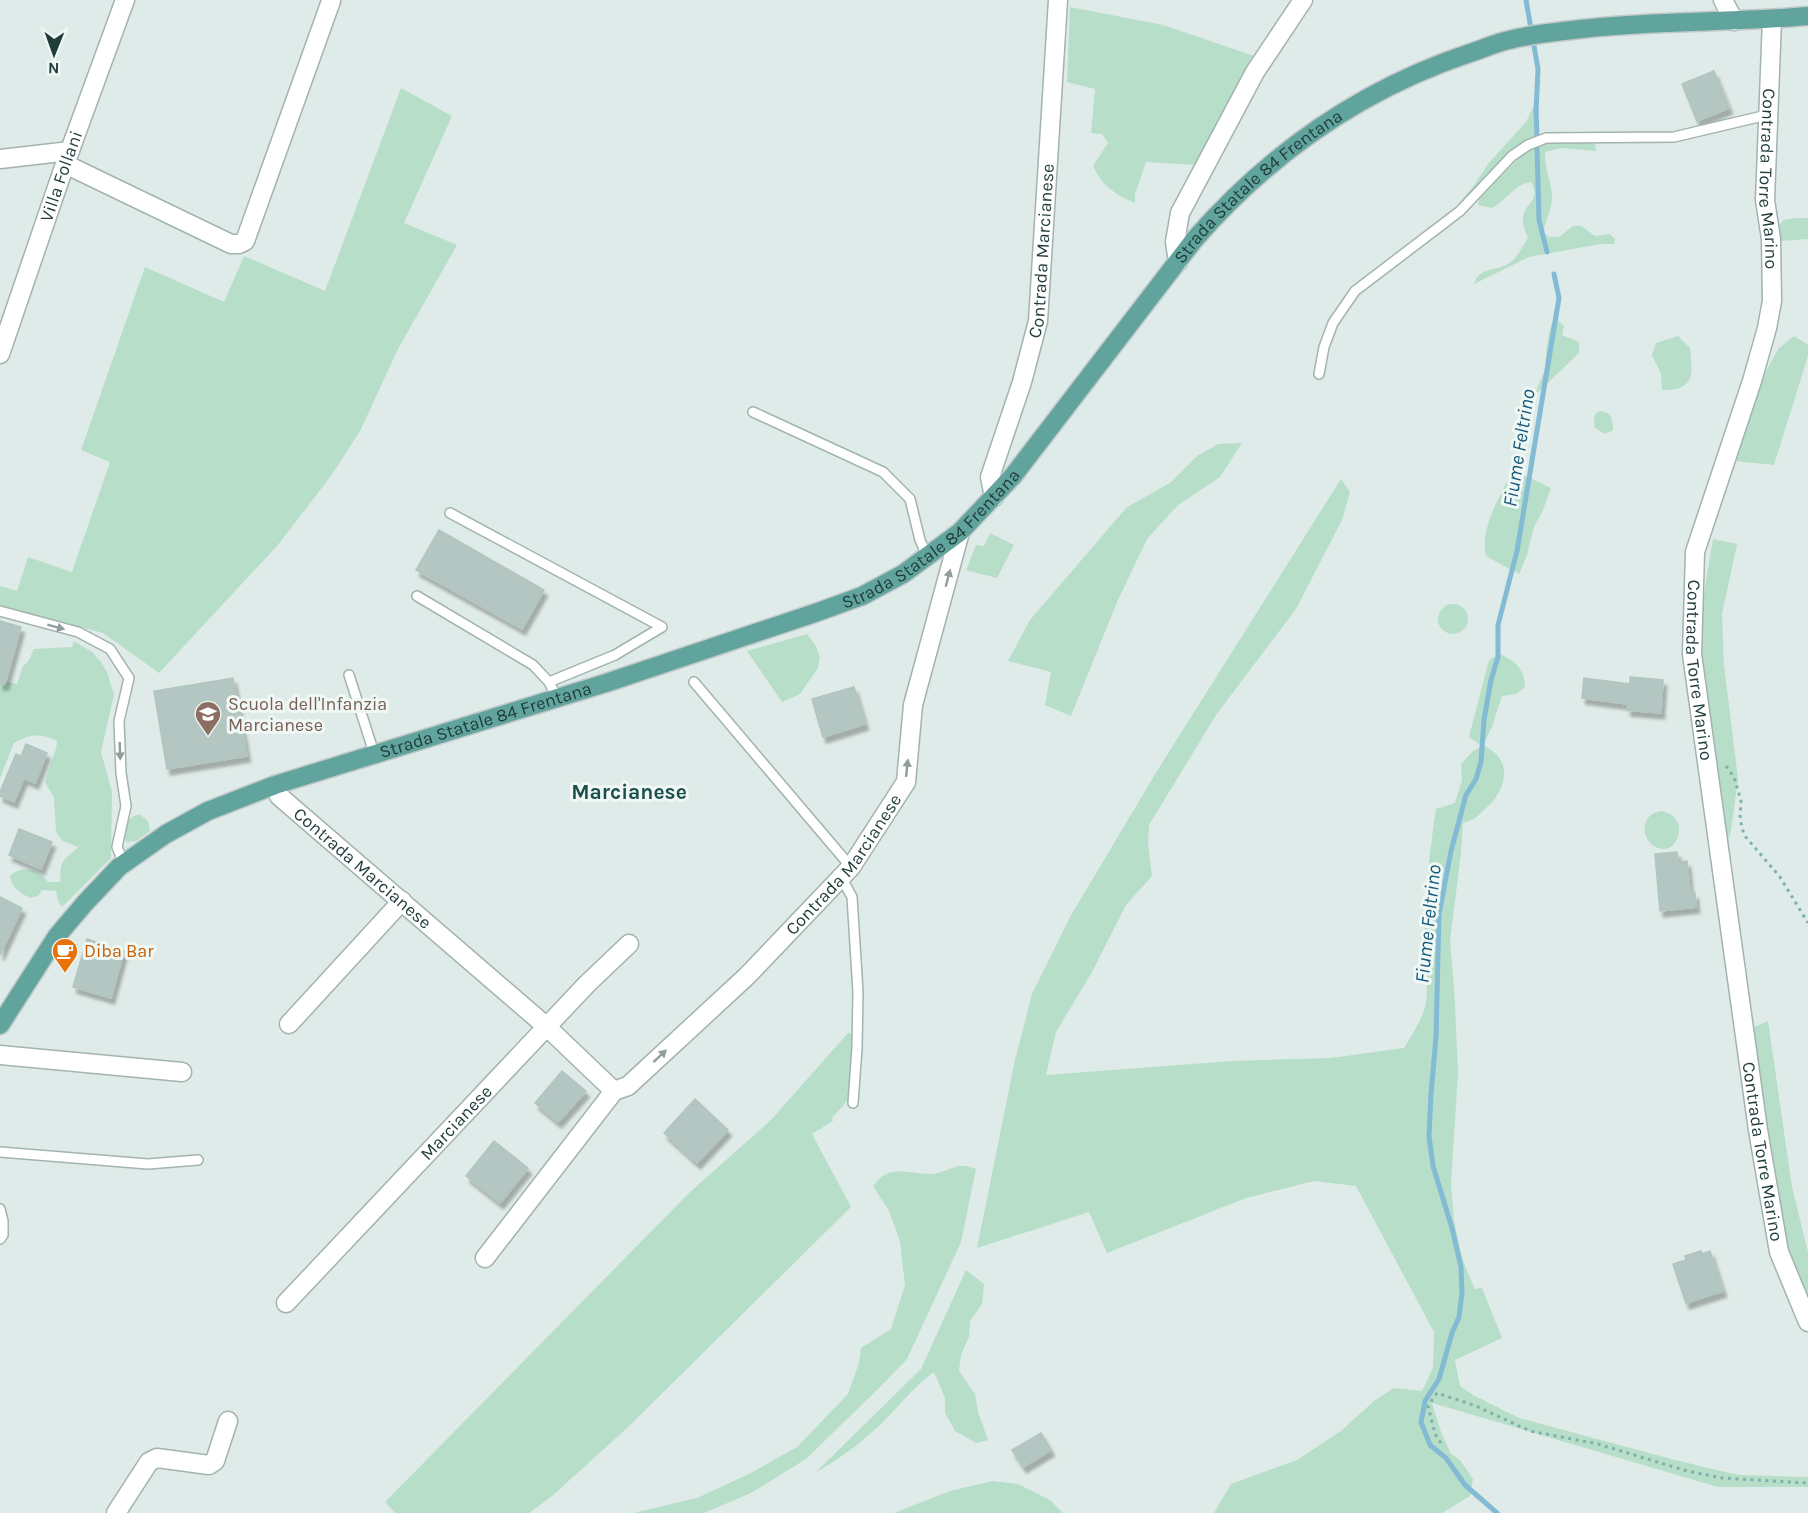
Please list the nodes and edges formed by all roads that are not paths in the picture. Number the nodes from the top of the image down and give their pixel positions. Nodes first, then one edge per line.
1 (125, 0) edge
2 (1058, 0) edge
3 (1304, 0) edge
4 (1723, 0) edge
5 (331, 1) edge
6 (1808, 16) edge
7 (1772, 19) junction
8 (1734, 21) junction
9 (1767, 115) junction
10 (68, 158) junction
11 (0, 159) edge
12 (1178, 262) junction
13 (0, 354) edge
14 (1319, 374) dead end
15 (753, 412) dead end
16 (994, 497) junction
17 (450, 513) dead end
18 (960, 532) junction
19 (928, 558) junction
20 (417, 596) dead end
21 (0, 611) edge
22 (349, 675) dead end
23 (694, 682) dead end
24 (553, 690) junction
25 (374, 753) junction
26 (275, 784) junction
27 (124, 864) junction
28 (846, 872) junction
29 (402, 901) junction
30 (629, 944) dead end
31 (289, 1024) dead end
32 (0, 1025) edge
33 (547, 1026) junction
34 (0, 1055) edge
35 (182, 1072) dead end
36 (614, 1091) junction
37 (853, 1103) dead end
38 (0, 1152) edge
39 (198, 1160) dead end
40 (0, 1209) edge
41 (0, 1239) edge
42 (485, 1258) dead end
43 (286, 1303) dead end
44 (1808, 1322) edge
45 (228, 1421) dead end
46 (116, 1513) edge

1 - 10 street, Villa Follani
2 - 16 street, Contrada Marcianese
3 - 12 street
4 - 8 street
5 - 10 street
6 - 7 main road, Strada Statale 84 Frentana
7 - 8 main road, Strada Statale 84 Frentana
7 - 9 street, Contrada Torre Marino
8 - 12 main road, Strada Statale 84 Frentana
9 - 14 lane
9 - 44 street, Contrada Torre Marino
10 - 11 street
10 - 13 street, Villa Follani
12 - 16 main road, Strada Statale 84 Frentana
15 - 19 lane
16 - 18 main road, Strada Statale 84 Frentana
17 - 24 lane
18 - 19 main road, Strada Statale 84 Frentana
28 -> 18 street, Contrada Marcianese
19 - 24 main road, Strada Statale 84 Frentana
20 - 24 lane
21 -> 27 lane
22 - 25 lane
23 - 28 lane
24 - 25 main road, Strada Statale 84 Frentana
25 - 26 main road, Strada Statale 84 Frentana
26 - 27 main road, Strada Statale 84 Frentana
26 - 29 street, Contrada Marcianese
27 - 32 main road, Strada Statale 84 Frentana
36 -> 28 street, Contrada Marcianese
28 - 37 lane
29 - 31 street
29 - 33 street, Contrada Marcianese
30 - 33 street, Marcianese
33 - 36 street, Contrada Marcianese
33 - 43 street, Marcianese
34 - 35 street
36 - 42 street, Contrada Marcianese
38 - 39 lane
40 - 41 lane
45 - 46 street

